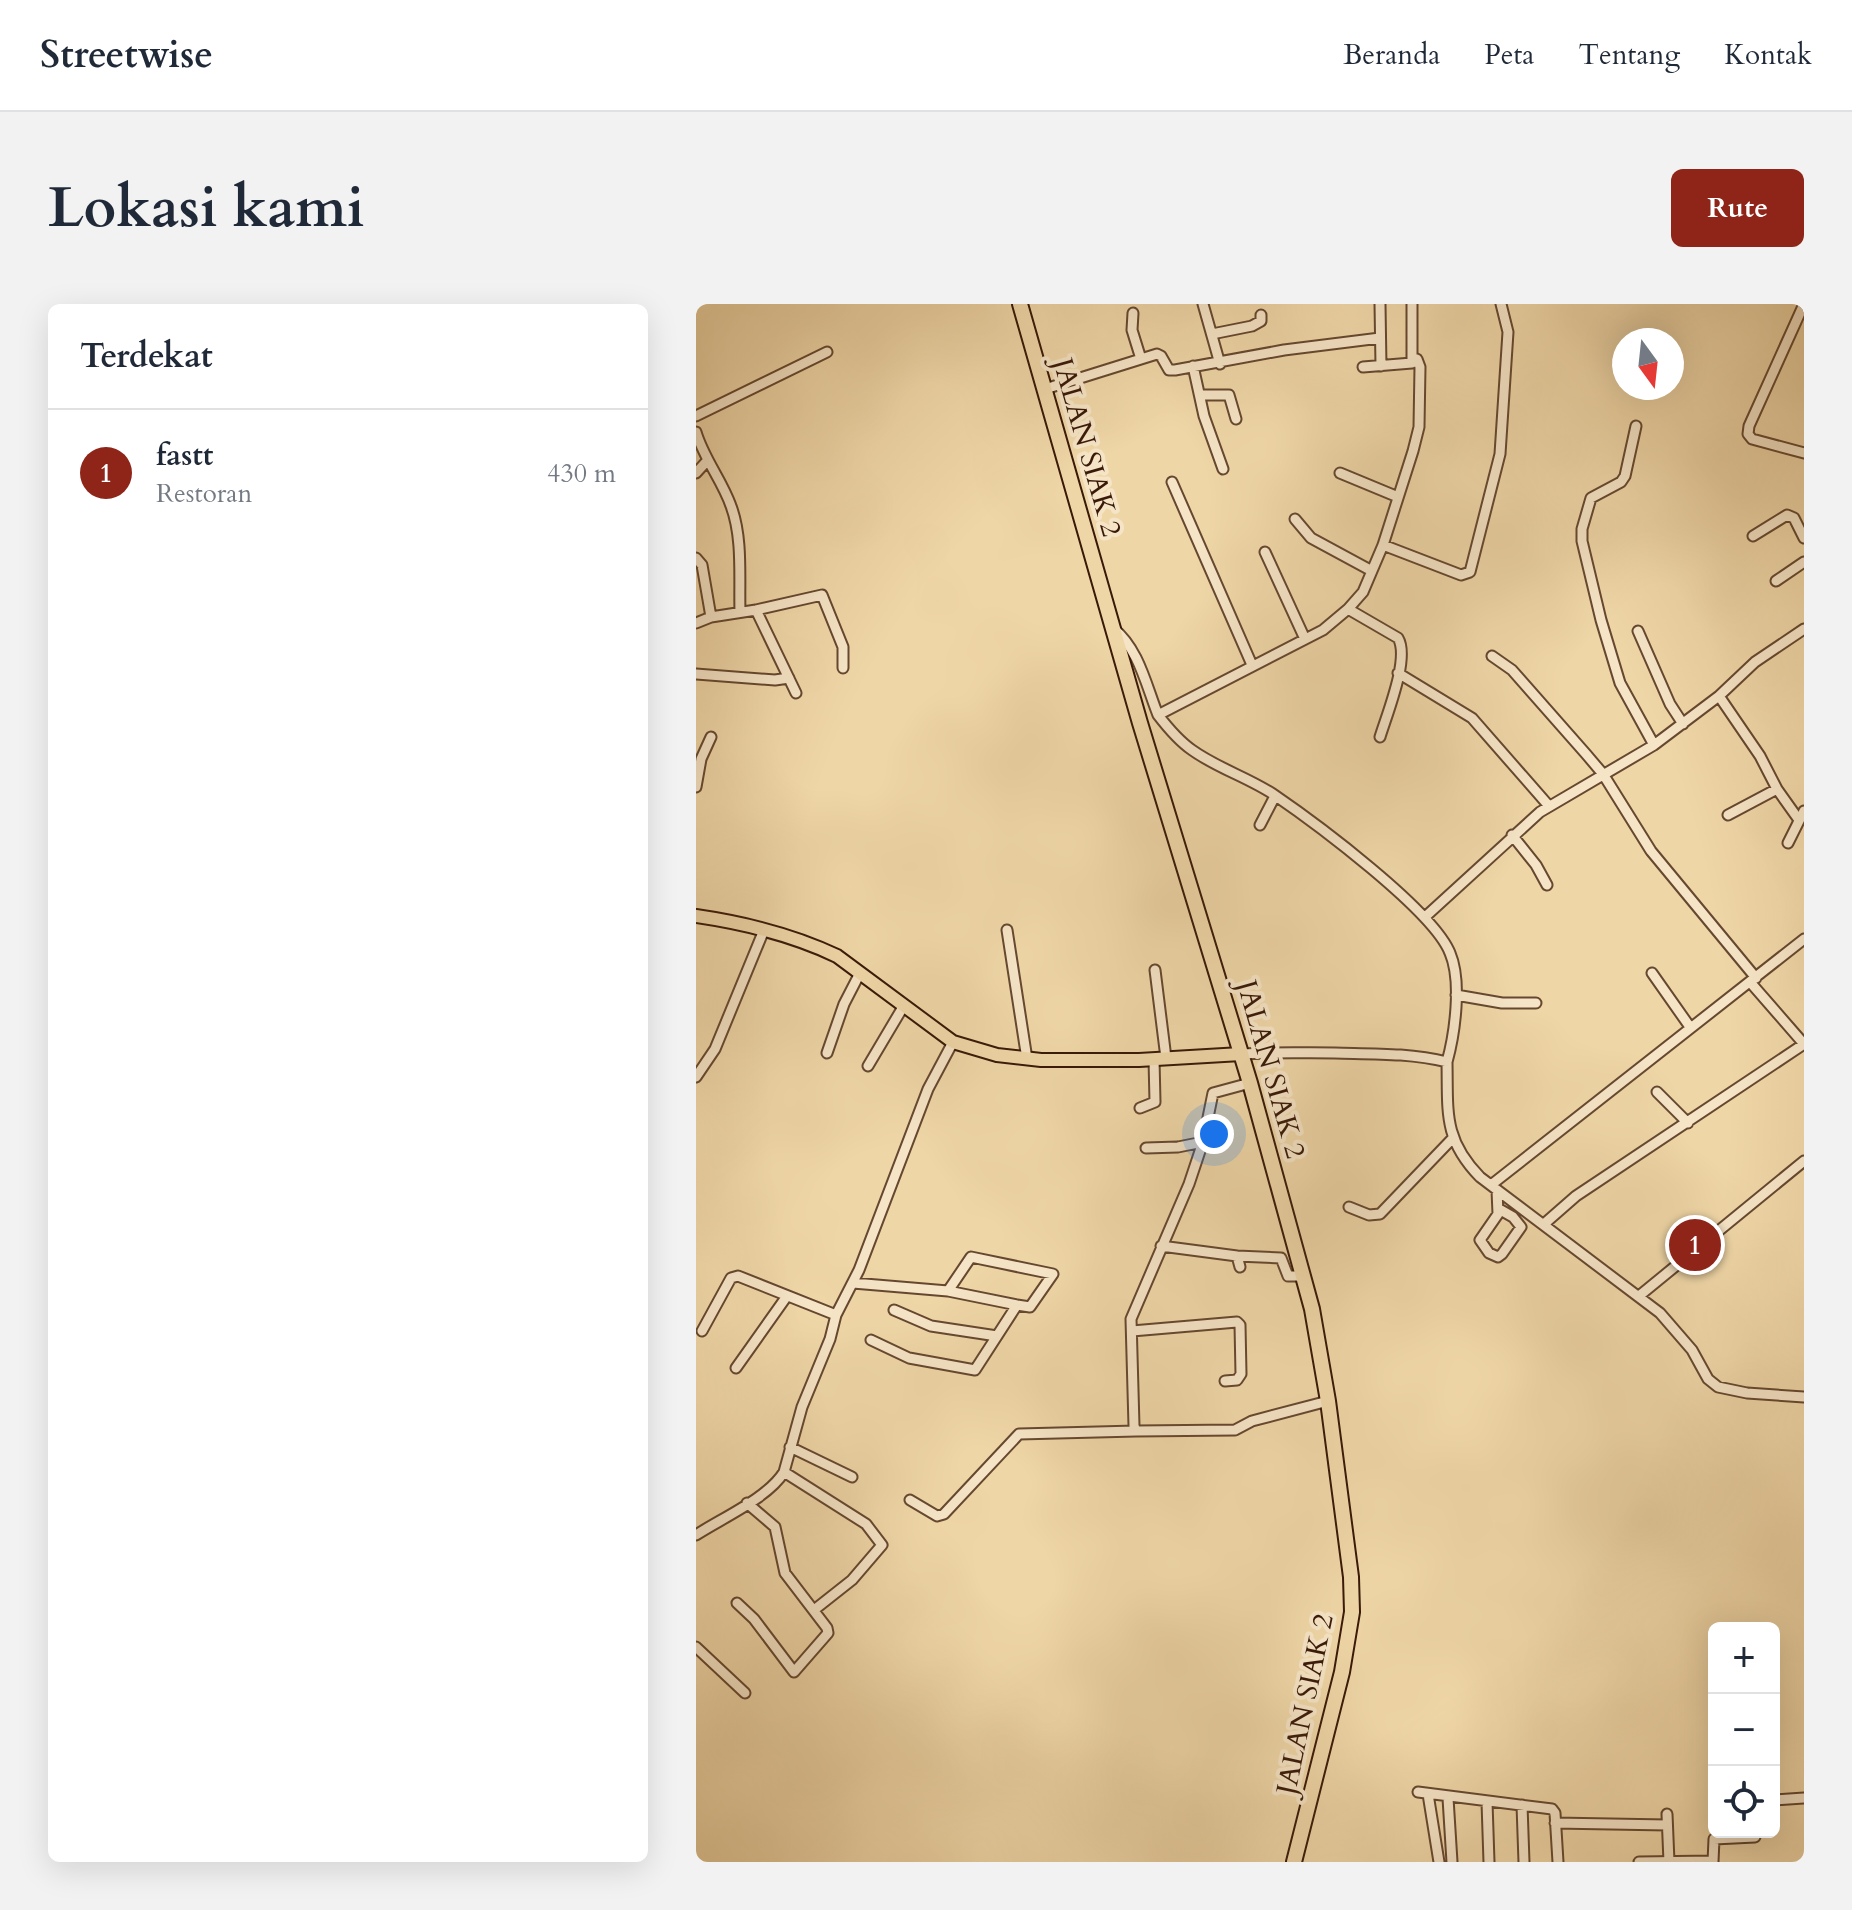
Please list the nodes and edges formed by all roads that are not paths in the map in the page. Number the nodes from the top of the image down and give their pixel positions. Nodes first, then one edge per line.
1 (1020, 304) edge
2 (1203, 304) edge
3 (1380, 304) edge
4 (1412, 304) edge
5 (1501, 304) edge
6 (1804, 304) edge
7 (1133, 313) dead end
8 (1261, 315) dead end
9 (1212, 334) junction
10 (1380, 338) junction
11 (827, 352) dead end
12 (1413, 358) junction
13 (1141, 359) junction
14 (1220, 364) junction
15 (1193, 366) junction
16 (1381, 366) junction
17 (1363, 367) dead end
18 (1045, 389) junction
19 (1200, 395) junction
20 (696, 416) edge
21 (1236, 419) dead end
22 (1636, 426) dead end
23 (696, 432) edge
24 (1804, 453) edge
25 (707, 461) junction
26 (1223, 469) dead end
27 (696, 473) edge
28 (1340, 473) dead end
29 (1172, 482) dead end
30 (1398, 497) junction
31 (1295, 519) dead end
32 (1753, 536) dead end
33 (1804, 538) edge
34 (1383, 545) junction
35 (1265, 552) dead end
36 (696, 558) edge
37 (1804, 562) edge
38 (1372, 571) junction
39 (1776, 581) dead end
40 (1348, 609) junction
41 (756, 610) junction
42 (740, 612) junction
43 (711, 617) junction
44 (696, 623) edge
45 (1113, 628) junction
46 (1638, 631) dead end
47 (1803, 632) edge
48 (1305, 639) junction
49 (1492, 656) dead end
50 (1252, 665) junction
51 (843, 668) dead end
52 (1398, 673) junction
53 (696, 674) edge
54 (789, 678) junction
55 (796, 693) dead end
56 (1719, 696) junction
57 (1158, 715) junction
58 (1683, 724) junction
59 (711, 737) dead end
60 (1380, 737) dead end
61 (1654, 745) junction
62 (1603, 774) junction
63 (696, 787) edge
64 (1777, 789) junction
65 (1275, 796) junction
66 (1549, 806) junction
67 (1803, 814) edge
68 (1728, 815) dead end
69 (1260, 825) dead end
70 (1512, 835) junction
71 (1788, 843) dead end
72 (1547, 885) dead end
73 (696, 916) edge
74 (1425, 917) junction
75 (764, 930) junction
76 (1007, 930) dead end
77 (1804, 939) edge
78 (1155, 970) dead end
79 (860, 973) junction
80 (1652, 973) dead end
81 (1753, 980) junction
82 (1456, 995) junction
83 (1536, 1003) dead end
84 (903, 1007) junction
85 (1690, 1027) junction
86 (953, 1042) junction
87 (1804, 1044) edge
88 (827, 1053) dead end
89 (1241, 1054) junction
90 (1160, 1058) junction
91 (1027, 1059) junction
92 (1447, 1062) junction
93 (868, 1066) dead end
94 (696, 1077) edge
95 (1250, 1083) junction
96 (1657, 1092) dead end
97 (1140, 1108) dead end
98 (1688, 1123) junction
99 (1452, 1139) junction
100 (1203, 1142) junction
101 (1146, 1148) dead end
102 (1804, 1161) edge
103 (1494, 1187) junction
104 (1349, 1207) dead end
105 (1499, 1209) junction
106 (1544, 1224) junction
107 (1161, 1246) junction
108 (1237, 1256) junction
109 (1240, 1267) dead end
110 (1303, 1276) junction
111 (853, 1283) junction
112 (948, 1291) junction
113 (787, 1296) junction
114 (1639, 1296) junction
115 (1017, 1305) junction
116 (894, 1310) dead end
117 (836, 1315) junction
118 (702, 1331) dead end
119 (1132, 1331) junction
120 (997, 1336) junction
121 (871, 1340) dead end
122 (736, 1368) dead end
123 (1225, 1381) dead end
124 (1804, 1397) edge
125 (1328, 1401) junction
126 (1136, 1431) junction
127 (790, 1447) junction
128 (784, 1472) junction
129 (852, 1477) dead end
130 (910, 1500) dead end
131 (747, 1503) junction
132 (696, 1535) edge
133 (737, 1603) dead end
134 (814, 1610) junction
135 (696, 1647) edge
136 (745, 1693) dead end
137 (1448, 1798) junction
138 (1804, 1798) edge
139 (1780, 1800) edge
140 (1487, 1802) junction
141 (1522, 1805) junction
142 (1667, 1814) dead end
143 (1555, 1823) junction
144 (1667, 1825) junction
145 (1723, 1838) edge
146 (1669, 1861) edge
147 (1294, 1862) edge
148 (1439, 1862) edge
149 (1452, 1862) edge
150 (1489, 1862) edge
151 (1524, 1862) edge
152 (1558, 1862) edge
153 (1639, 1862) edge
154 (1713, 1862) edge

1 - 18 highway, JALAN SIAK 2
2 - 9 street
3 - 10 street
4 - 12 street
5 - 34 street
6 - 24 street
7 - 13 street
8 - 9 street
9 - 14 street
10 - 14 street
10 - 16 street
11 - 20 street
12 - 16 street
12 - 30 street
13 - 15 street
13 - 18 street
14 - 15 street
15 - 19 street
16 - 17 street
18 - 45 highway, JALAN SIAK 2
19 - 21 street
19 - 26 street
22 - 61 street
23 - 25 street
25 - 27 street
25 - 42 street
28 - 30 street
29 - 50 street
30 - 34 street
31 - 38 street
32 - 33 street
34 - 38 street
35 - 48 street
36 - 43 street
37 - 39 street
38 - 40 street
40 - 48 street
40 - 52 street
41 - 42 street
41 - 51 street
41 - 54 street
42 - 43 street
43 - 44 street
45 - 57 street
45 - 89 highway, JALAN SIAK 2
46 - 58 street
47 - 56 street
48 - 50 street
49 - 62 street
50 - 57 street
52 - 60 street
52 - 66 street
53 - 54 street
54 - 55 street
56 - 58 street
56 - 64 street
57 - 65 street
58 - 61 street
59 - 63 street
61 - 62 street
62 - 66 street
62 - 81 street
64 - 67 street
64 - 68 street
65 - 69 street
65 - 74 street
66 - 70 street
67 - 71 street
70 - 72 street
70 - 74 street
73 - 75 main road
74 - 82 street
75 - 79 main road
75 - 94 street
76 - 91 street
77 - 81 street
78 - 90 street
79 - 84 main road
79 - 88 street
80 - 85 street
81 - 85 street
81 - 87 street
82 - 83 street
82 - 92 street
84 - 86 main road
84 - 93 street
85 - 103 street
86 - 91 main road
86 - 111 street
87 - 98 street
89 - 90 main road
89 - 92 street
89 - 95 highway, JALAN SIAK 2
90 - 91 main road
90 - 97 street
92 - 99 street
95 - 100 street
95 - 110 highway, JALAN SIAK 2
96 - 98 street
98 - 106 street
99 - 103 street
99 - 104 street
100 - 101 street
100 - 107 street
102 - 114 street
103 - 105 street
103 - 106 street
105 - 105 street
106 - 114 street
107 - 108 street
107 - 119 street
108 - 109 street
108 - 110 street
110 - 125 highway, JALAN SIAK 2
111 - 112 street
111 - 117 street
112 - 115 street
112 - 115 street
113 - 117 street
113 - 118 street
113 - 122 street
114 - 124 street
115 - 120 street
116 - 120 street
117 - 127 street
119 - 123 street
119 - 126 street
120 - 121 street
125 - 126 street
125 - 147 highway, JALAN SIAK 2
126 - 130 street
127 - 128 street
127 - 129 street
128 - 131 street
128 - 134 street
131 - 132 street
131 - 134 street
133 - 134 street
135 - 136 street
137 - 140 street
137 - 148 street
137 - 149 street
138 - 139 street
140 - 141 street
140 - 150 street
141 - 143 street
141 - 151 street
142 - 144 street
143 - 144 street
143 - 152 street
144 - 146 street
145 - 154 street
146 - 153 street
146 - 154 street

